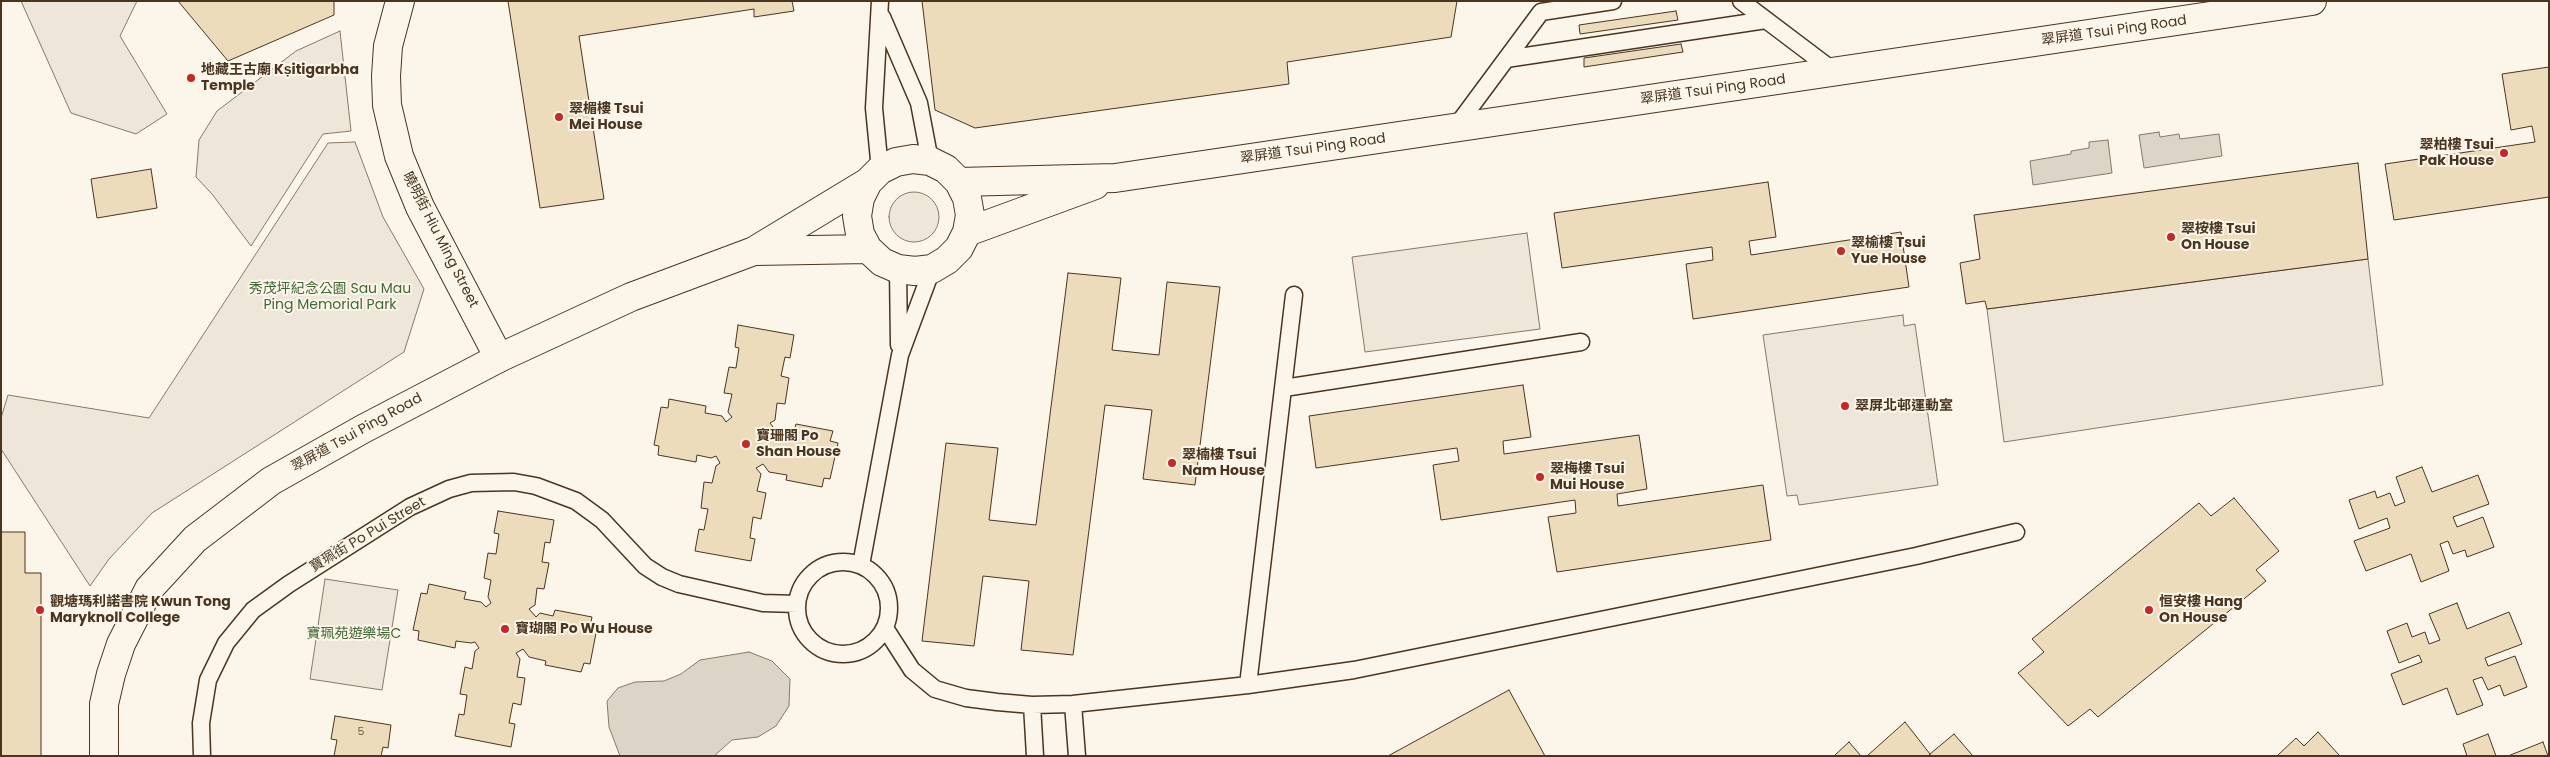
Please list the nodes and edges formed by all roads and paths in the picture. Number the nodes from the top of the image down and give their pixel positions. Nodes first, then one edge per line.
1 (400, 1) edge
2 (1613, 1) edge
3 (1741, 1) edge
4 (2312, 1) edge
5 (881, 8) edge
6 (1766, 20) junction
7 (1506, 58) junction
8 (1835, 72) junction
9 (1455, 128) junction
10 (930, 161) junction
11 (874, 176) junction
12 (1115, 178) junction
13 (959, 182) junction
14 (967, 232) junction
15 (868, 249) junction
16 (754, 251) junction
17 (898, 269) junction
18 (932, 269) junction
19 (1294, 295) dead end
20 (1581, 342) dead end
21 (900, 355) junction
22 (500, 358) junction
23 (1284, 388) junction
24 (2016, 532) dead end
25 (861, 565) junction
26 (797, 604) junction
27 (885, 628) junction
28 (1248, 685) junction
29 (1073, 704) junction
30 (1032, 705) junction
31 (104, 756) edge
32 (202, 756) edge
33 (1035, 756) edge
34 (1077, 756) edge

1 - 22 street, 曉明街 Hiu Ming Street
2 - 7 lane
3 - 6 lane
4 - 8 street, 翠屏道 Tsui Ping Road
5 - 10 lane
5 - 11 lane
6 - 7 lane
6 - 8 lane
7 - 9 lane
8 - 9 street, 翠屏道 Tsui Ping Road
9 - 12 street, 翠屏道 Tsui Ping Road
10 - 11 street, 翠屏道 Tsui Ping Road
10 - 13 street, 翠屏道 Tsui Ping Road
11 - 15 street
11 - 16 street, 翠屏道 Tsui Ping Road
12 - 13 street, 翠屏道 Tsui Ping Road
12 - 14 street, 翠屏道 Tsui Ping Road
13 - 14 street, 翠屏道 Tsui Ping Road
14 - 18 street, 翠屏道 Tsui Ping Road
15 - 16 street, 翠屏道 Tsui Ping Road
15 - 17 street
16 - 22 street, 翠屏道 Tsui Ping Road
17 - 18 street
17 - 21 lane
18 - 21 lane
19 - 23 lane
20 - 23 lane
21 - 25 lane
22 - 31 street, 翠屏道 Tsui Ping Road
23 - 28 lane
24 - 28 lane
25 - 26 lane
25 - 27 lane
26 - 27 lane
26 - 32 lane, 寶珮街 Po Pui Street
27 - 30 lane
28 - 29 lane
29 - 30 lane
29 - 34 lane
30 - 33 lane

